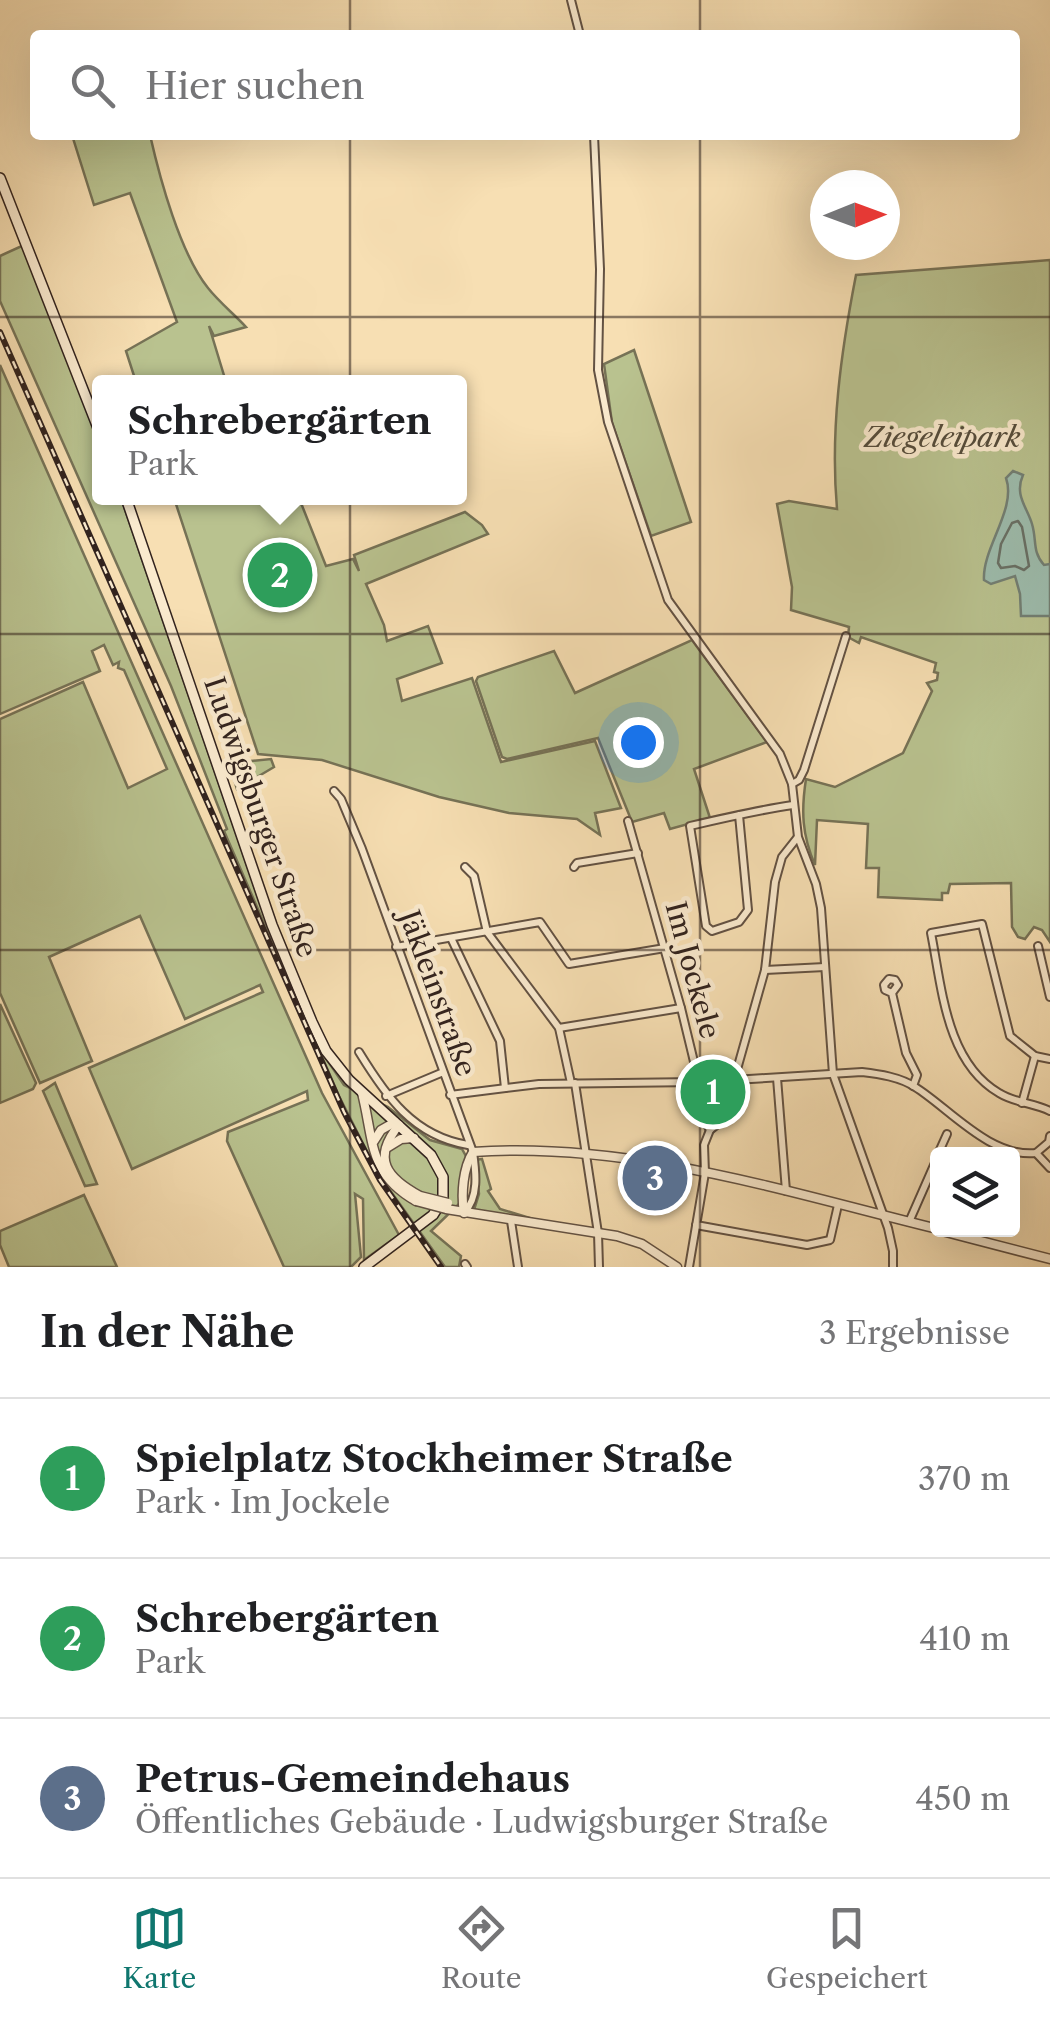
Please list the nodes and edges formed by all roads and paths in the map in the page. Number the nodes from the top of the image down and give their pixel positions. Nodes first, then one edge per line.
1 (571, 0) edge
2 (579, 30) edge
3 (594, 140) edge
4 (0, 178) edge
5 (92, 413) edge
6 (128, 505) edge
7 (846, 636) dead end
8 (792, 784) junction
9 (334, 792) dead end
10 (793, 805) junction
11 (739, 815) junction
12 (628, 821) dead end
13 (798, 838) junction
14 (638, 853) junction
15 (574, 867) dead end
16 (464, 868) dead end
17 (487, 932) junction
18 (451, 938) junction
19 (1038, 946) dead end
20 (396, 947) junction
21 (665, 948) junction
22 (825, 967) junction
23 (765, 970) junction
24 (892, 993) dead end
25 (1050, 996) edge
26 (681, 1008) junction
27 (559, 1028) junction
28 (358, 1052) dead end
29 (1035, 1056) junction
30 (1050, 1059) edge
31 (441, 1073) junction
32 (834, 1074) junction
33 (777, 1078) junction
34 (734, 1080) junction
35 (698, 1082) junction
36 (573, 1083) junction
37 (914, 1086) junction
38 (506, 1088) junction
39 (362, 1093) junction
40 (450, 1095) junction
41 (386, 1096) junction
42 (1022, 1103) junction
43 (1050, 1111) edge
44 (397, 1124) junction
45 (710, 1130) junction
46 (947, 1134) dead end
47 (1050, 1136) edge
48 (414, 1138) junction
49 (372, 1146) junction
50 (941, 1147) edge
51 (470, 1148) junction
52 (384, 1150) junction
53 (1036, 1153) junction
54 (586, 1154) junction
55 (1050, 1168) edge
56 (705, 1173) junction
57 (930, 1173) edge
58 (464, 1187) junction
59 (786, 1192) junction
60 (418, 1198) junction
61 (838, 1205) junction
62 (447, 1206) junction
63 (464, 1213) junction
64 (883, 1216) junction
65 (511, 1221) junction
66 (909, 1222) junction
67 (696, 1225) junction
68 (930, 1228) edge
69 (598, 1232) junction
70 (966, 1237) edge
71 (1050, 1258) edge
72 (364, 1267) edge
73 (518, 1267) edge
74 (599, 1267) edge
75 (677, 1267) edge
76 (689, 1267) edge
77 (893, 1267) edge

1 - 2 street
3 - 8 street
4 - 5 main road
6 - 39 main road, Ludwigsburger Straße
7 - 8 street
8 - 10 street
9 - 20 street, Jäkleinstraße
10 - 11 street
10 - 13 street
11 - 11 street
12 - 14 street, Im Jockele
13 - 22 street
13 - 23 street
14 - 15 street
14 - 21 street, Im Jockele
16 - 17 street
17 - 18 street
17 - 21 street
17 - 27 street
18 - 20 street
18 - 38 street
19 - 25 street
20 - 31 street, Jäkleinstraße
21 - 26 street, Im Jockele
22 - 23 street
22 - 32 street
23 - 34 street
24 - 37 street
26 - 27 street
26 - 35 street, Im Jockele
27 - 36 street
28 - 41 street
29 - 30 street
29 - 42 street
29 - 42 street
31 - 40 street, Jäkleinstraße
31 - 41 street
32 - 33 street
32 - 37 street
32 - 64 street
33 - 34 street
33 - 59 street
34 - 45 street
35 - 36 street
35 - 45 street, Im Jockele
36 - 38 street
36 - 54 street
37 - 53 street
38 - 40 street
39 - 44 main road, Ludwigsburger Straße
39 - 49 street
40 - 51 street, Jäkleinstraße
41 - 51 street
42 - 43 street
44 - 48 main road, Ludwigsburger Straße
44 - 49 street
44 - 52 street
45 - 56 street
46 - 50 street
47 - 53 street
48 - 52 street
48 - 72 main road, Ludwigsburger Straße
49 - 60 street
51 - 54 street
51 - 58 street
51 - 63 street, Jäkleinstraße
52 - 60 street
53 - 55 street
54 - 56 street
54 - 69 street
56 - 59 street
56 - 67 street
57 - 66 street
58 - 62 street
58 - 63 street
59 - 61 street
60 - 62 street, bridge
61 - 64 street
61 - 67 street
62 - 63 street
63 - 65 street
64 - 66 street
64 - 77 street
65 - 69 street
65 - 73 street
66 - 68 street
67 - 76 street
69 - 74 street
69 - 75 street
70 - 71 street

